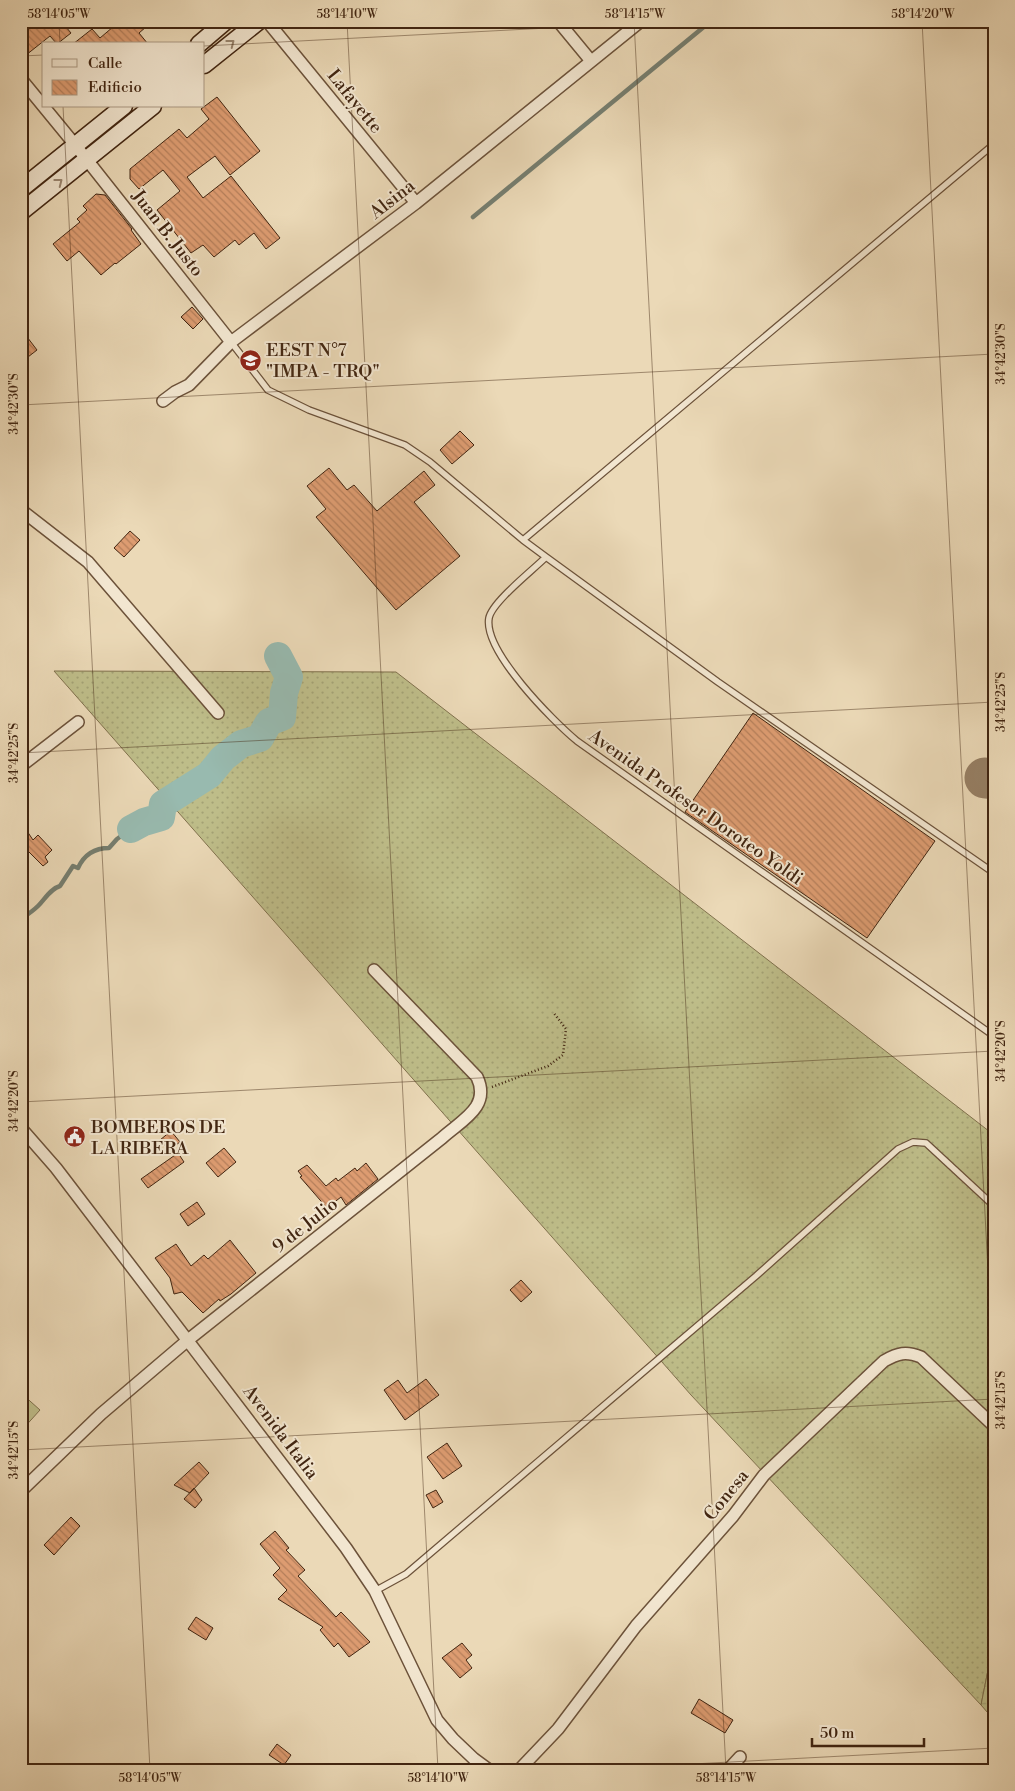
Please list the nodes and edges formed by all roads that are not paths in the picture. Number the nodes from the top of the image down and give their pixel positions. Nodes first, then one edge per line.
1 (226, 21) edge
2 (259, 21) edge
3 (267, 21) edge
4 (558, 21) edge
5 (641, 21) edge
6 (201, 42) edge
7 (590, 61) junction
8 (205, 64) edge
9 (21, 79) edge
10 (42, 105) edge
11 (45, 108) edge
12 (122, 108) edge
13 (151, 108) edge
14 (994, 144) edge
15 (76, 146) junction
16 (87, 160) junction
17 (21, 189) edge
18 (416, 203) junction
19 (21, 212) edge
20 (231, 342) junction
21 (163, 401) dead end
22 (21, 510) edge
23 (523, 540) junction
24 (546, 557) junction
25 (218, 713) dead end
26 (78, 722) dead end
27 (21, 766) edge
28 (994, 873) edge
29 (374, 970) dead end
30 (994, 1036) edge
31 (21, 1128) edge
32 (994, 1206) edge
33 (188, 1340) junction
34 (994, 1426) edge
35 (21, 1491) edge
36 (375, 1591) junction
37 (740, 1757) dead end
38 (489, 1770) edge
39 (519, 1770) edge
40 (728, 1770) edge

1 - 6 main road
8 -> 2 main road
3 - 18 street, Lafayette
4 - 7 street
5 - 7 street, Alsina
7 - 18 street, Alsina
9 - 10 street, Juan B. Justo
11 - 15 street, Juan B. Justo
12 - 15 main road
13 - 16 main road
14 - 23 lane
15 - 16 street, Juan B. Justo
15 - 17 main road
19 -> 16 main road
16 - 20 street, Juan B. Justo
18 - 20 street, Alsina
20 - 21 street, Alsina
20 - 23 lane
22 - 25 street
23 - 24 lane
24 - 28 lane
24 - 30 lane, Avenida Profesor Doroteo Yoldi
26 - 27 street
29 - 33 street, 9 de Julio
31 - 33 street, Avenida Italia
32 - 36 lane
33 - 35 street, 9 de Julio
33 - 36 street, Avenida Italia
34 - 39 street, Conesa
36 - 38 street, Avenida Italia
37 - 40 street

